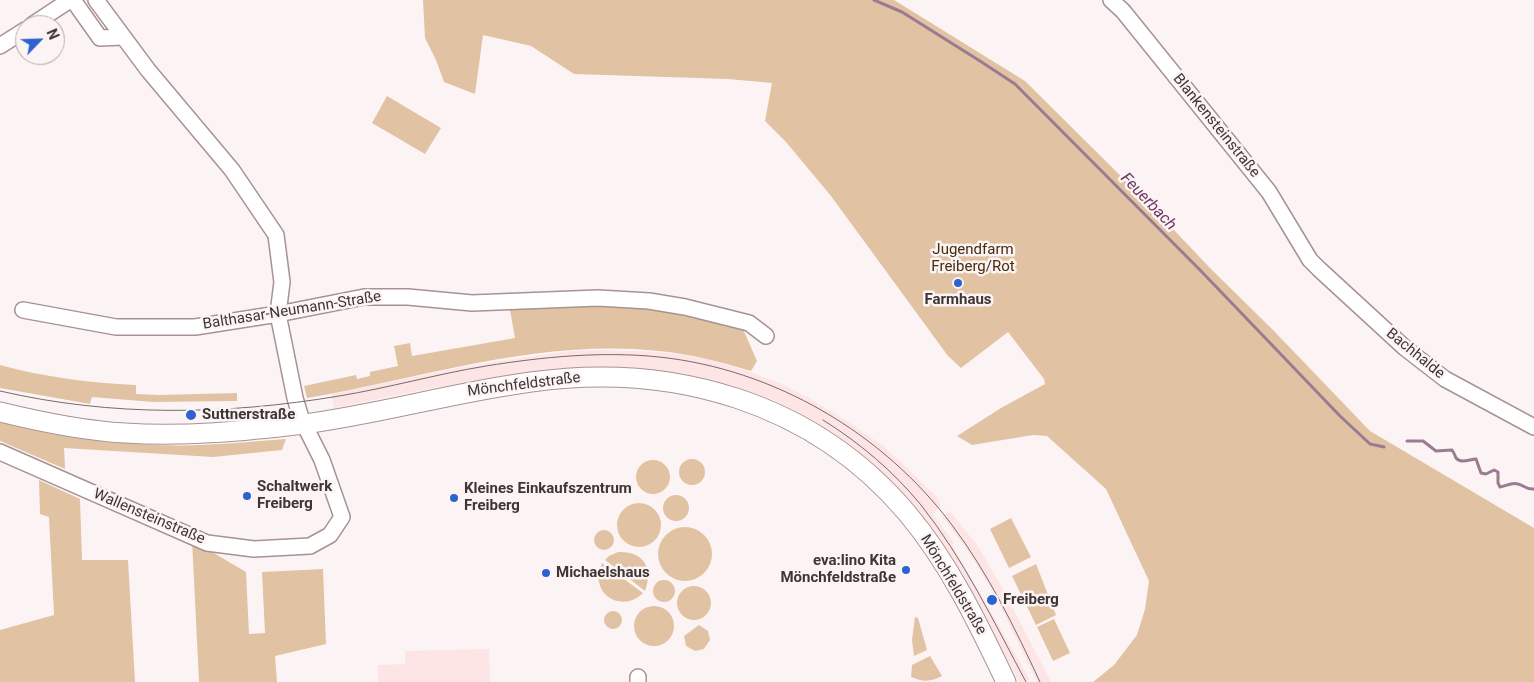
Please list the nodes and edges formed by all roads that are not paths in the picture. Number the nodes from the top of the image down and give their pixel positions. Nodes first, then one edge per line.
1 (72, 0) edge
2 (96, 0) edge
3 (1111, 0) edge
4 (48, 15) edge
5 (15, 36) edge
6 (123, 37) junction
7 (0, 46) edge
8 (1310, 260) joint
9 (23, 310) dead end
10 (278, 314) junction
11 (766, 336) dead end
12 (0, 412) edge
13 (304, 424) junction
14 (1534, 427) edge
15 (0, 452) edge
16 (1006, 682) edge

1 - 4 street
1 - 6 street
2 - 6 street
3 - 8 street, Blankensteinstraße
5 - 7 street
6 - 10 street
8 - 14 street, Bachhalde
9 - 10 street, Balthasar-Neumann-Straße
10 - 11 street, Balthasar-Neumann-Straße
10 - 13 street
12 - 13 main road, Mönchfeldstraße
13 - 15 street, Wallensteinstraße
13 - 16 main road, Mönchfeldstraße

